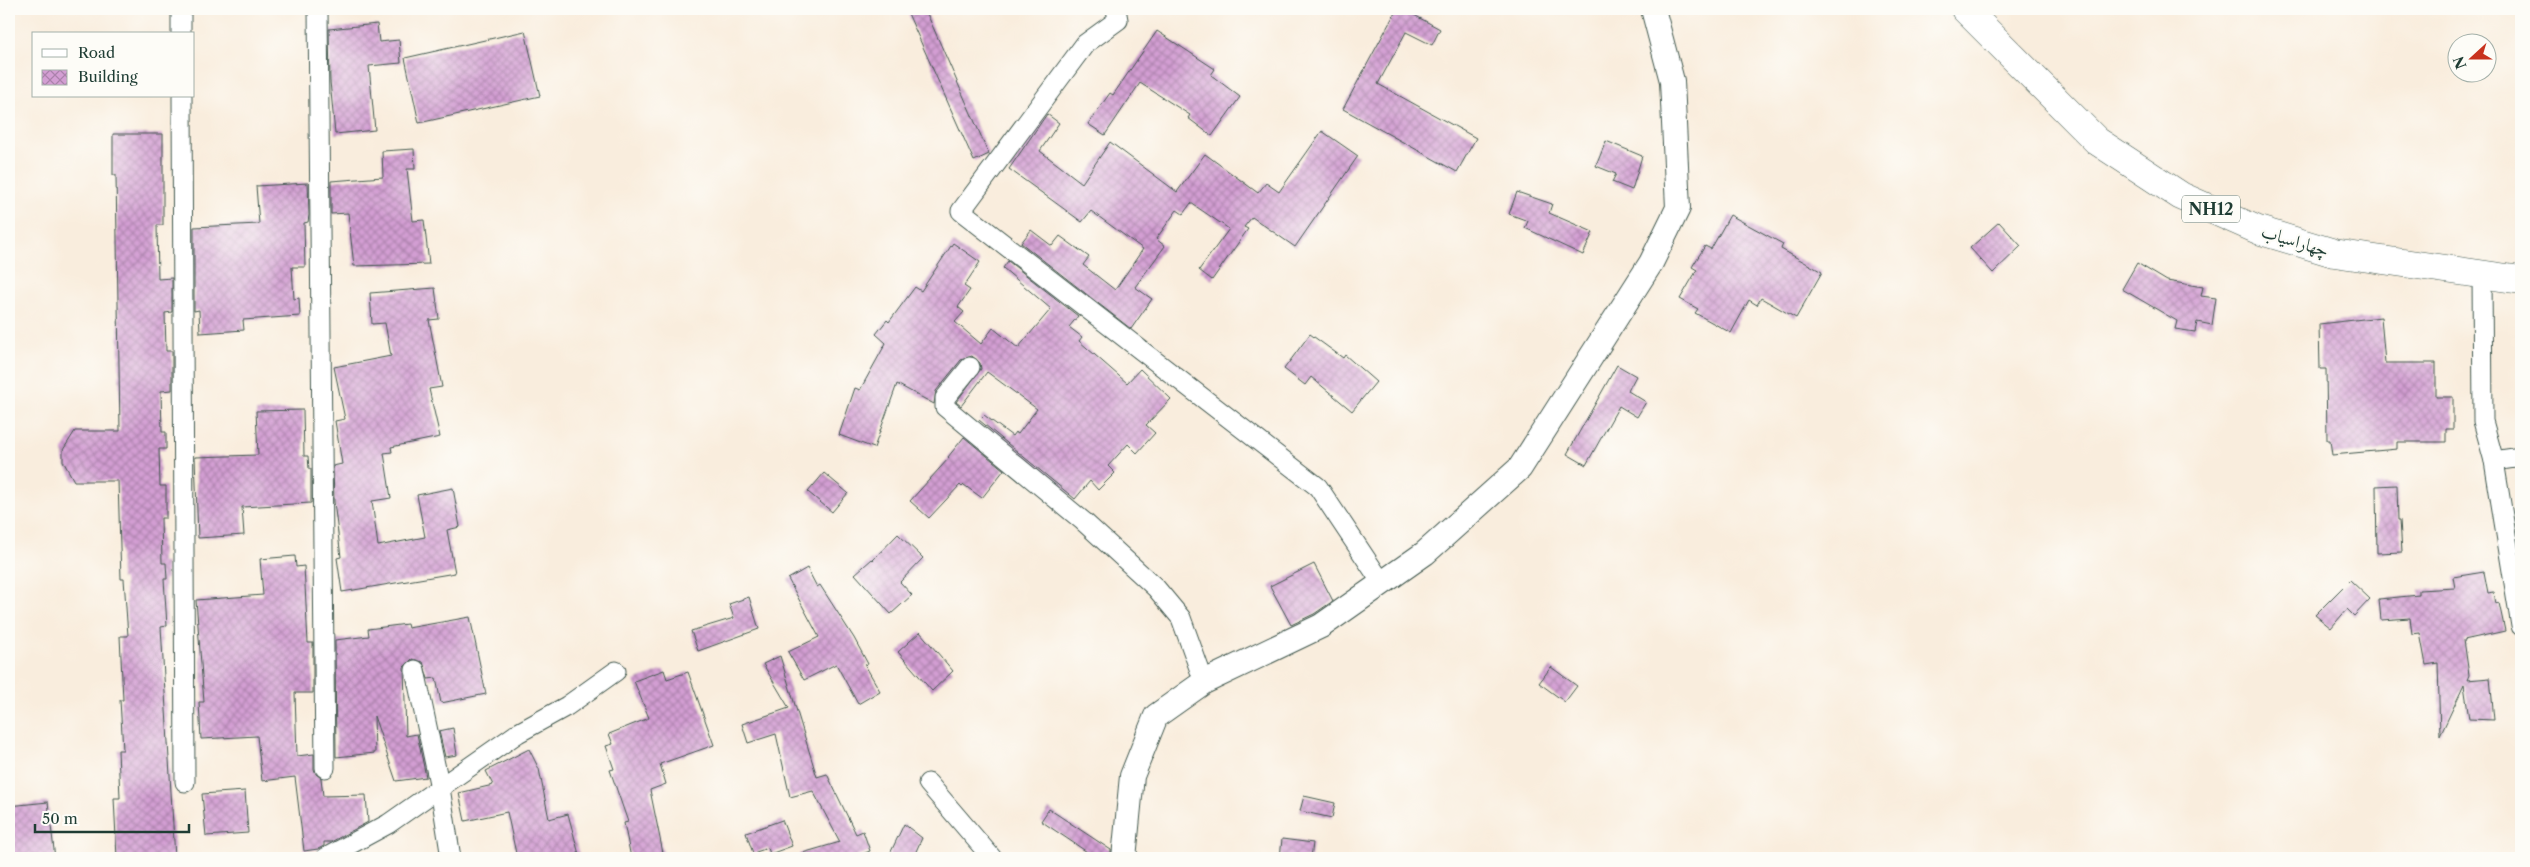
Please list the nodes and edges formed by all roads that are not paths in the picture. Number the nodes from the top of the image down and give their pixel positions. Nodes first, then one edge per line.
1 (181, 9) edge
2 (318, 9) edge
3 (1116, 9) edge
4 (1653, 9) edge
5 (1966, 9) edge
6 (181, 32) edge
7 (182, 98) edge
8 (2482, 274) junction
9 (2521, 280) edge
10 (970, 367) dead end
11 (2521, 458) edge
12 (2494, 461) junction
13 (1382, 583) junction
14 (2521, 626) edge
15 (415, 670) dead end
16 (616, 671) dead end
17 (1204, 682) junction
18 (325, 768) dead end
19 (185, 782) dead end
20 (928, 783) dead end
21 (440, 788) junction
22 (325, 858) edge
23 (451, 858) edge
24 (992, 858) edge
25 (1124, 858) edge

1 - 6 street
2 - 18 street
3 - 13 street
4 - 13 street
5 - 8 highway, چهاراسیاب / NH12
7 - 19 street
8 - 9 highway, چهاراسیاب / NH12
8 - 12 street
10 - 17 street
11 - 12 street
12 - 14 street
13 - 17 street
15 - 21 street
16 - 21 street
17 - 25 street
20 - 24 street
21 - 22 street
21 - 23 street

